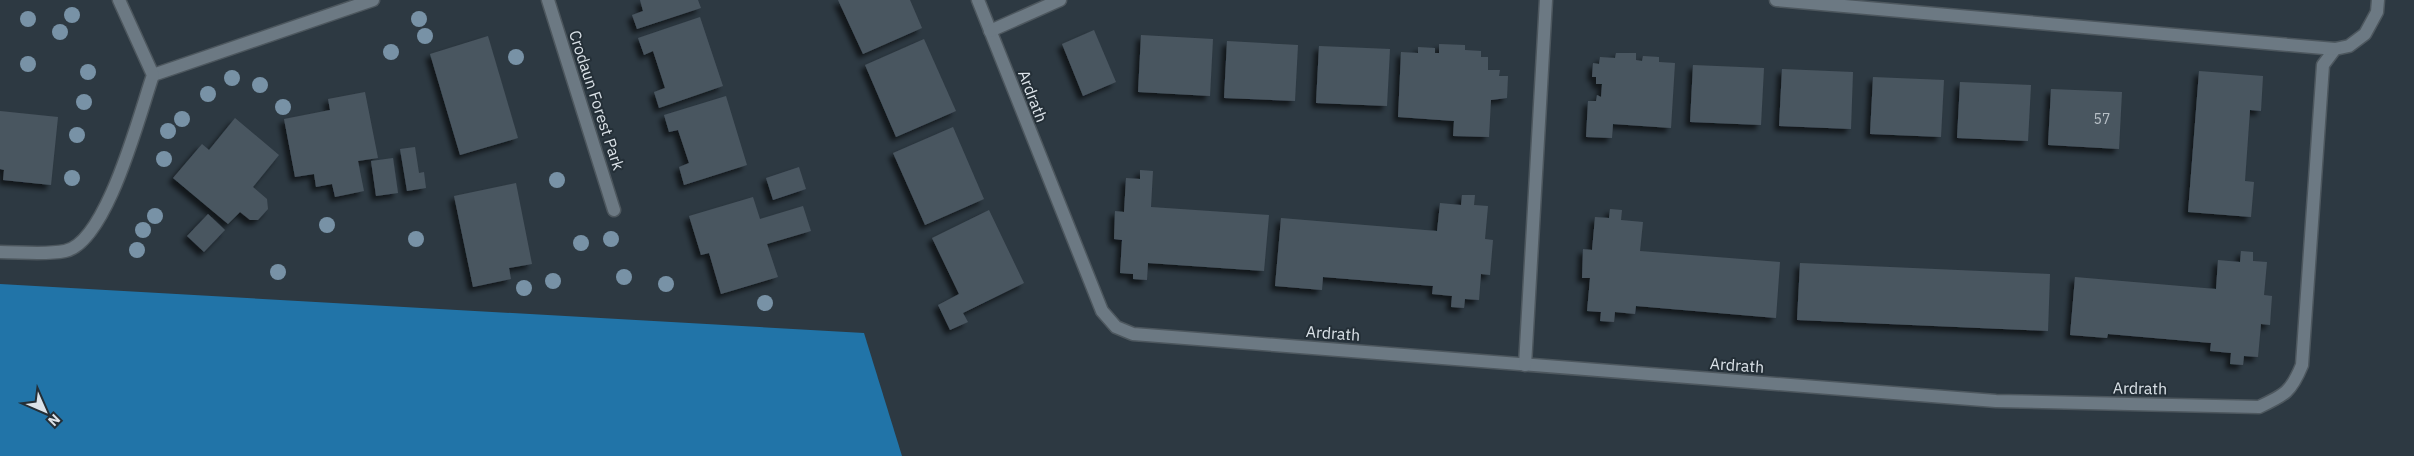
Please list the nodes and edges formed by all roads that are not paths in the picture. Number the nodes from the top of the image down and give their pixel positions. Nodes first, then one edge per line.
1 (119, 0) edge
2 (373, 0) edge
3 (548, 0) edge
4 (978, 0) edge
5 (1060, 0) edge
6 (1546, 0) edge
7 (1776, 0) edge
8 (2378, 0) edge
9 (990, 31) junction
10 (2336, 49) junction
11 (152, 75) junction
12 (614, 210) dead end
13 (0, 252) edge
14 (1524, 365) junction

1 - 11 street
2 - 11 street
3 - 12 street, Crodaun Forest Park
4 - 9 street, Ardrath
5 - 9 street
6 - 14 street
7 - 10 street
8 - 10 street
9 - 14 street, Ardrath
10 - 14 street, Ardrath
11 - 13 street

